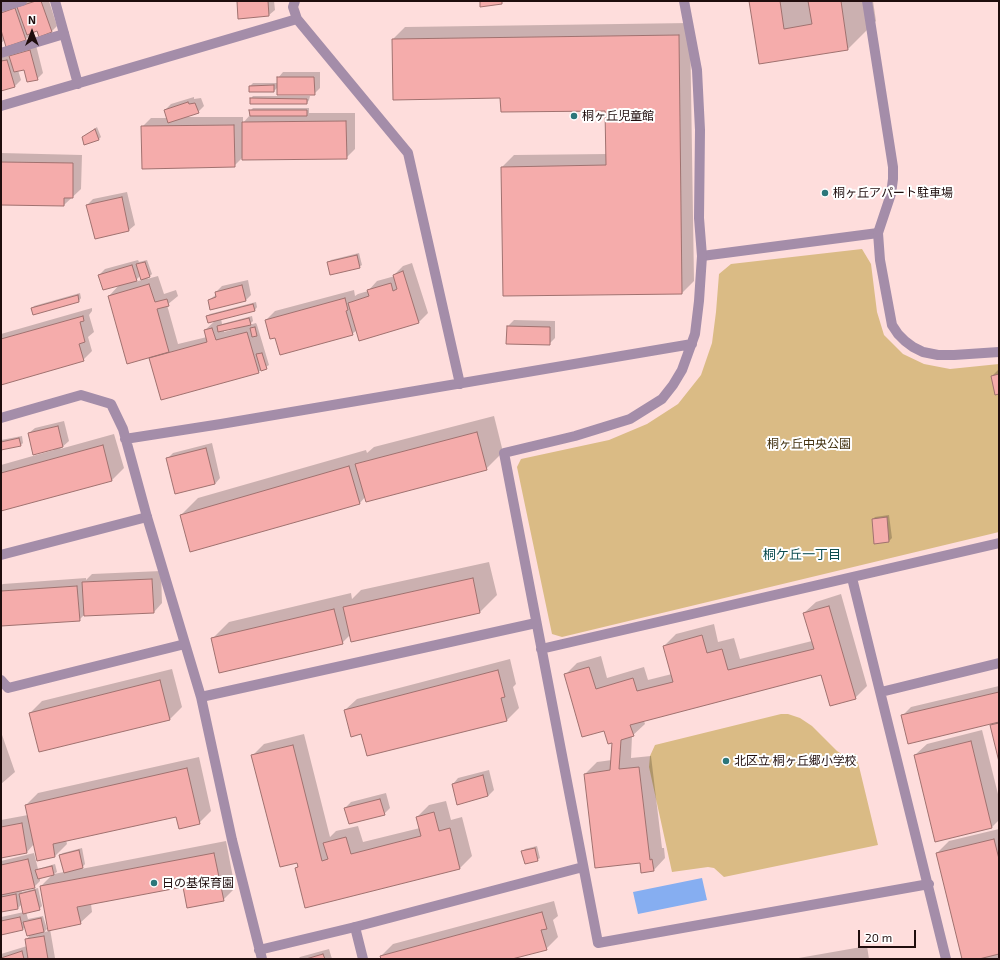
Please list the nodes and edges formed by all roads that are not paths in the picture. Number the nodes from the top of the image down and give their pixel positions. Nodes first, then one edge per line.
1 (22, 1) edge
2 (55, 1) edge
3 (295, 1) edge
4 (684, 1) edge
5 (867, 1) edge
6 (1, 7) edge
7 (297, 19) junction
8 (64, 34) junction
9 (1, 54) edge
10 (78, 84) junction
11 (1, 106) edge
12 (878, 233) junction
13 (702, 256) junction
14 (692, 344) junction
15 (999, 352) edge
16 (460, 384) junction
17 (1, 418) edge
18 (125, 439) junction
19 (147, 517) junction
20 (999, 542) edge
21 (1, 555) edge
22 (852, 578) junction
23 (536, 623) junction
24 (185, 644) junction
25 (541, 649) junction
26 (999, 663) edge
27 (1, 680) edge
28 (881, 692) junction
29 (201, 698) junction
30 (583, 867) junction
31 (929, 884) junction
32 (355, 927) junction
33 (260, 954) edge
34 (363, 959) edge
35 (946, 959) edge

1 - 6 street
2 - 8 street
3 - 7 street
4 - 13 street
5 - 12 street
7 - 10 street
7 - 16 street
8 - 9 street
8 - 10 street
10 - 11 street
12 - 13 street
12 - 15 street
13 - 14 street
14 - 16 street
14 - 23 street
16 - 18 street
17 - 18 street
18 - 19 street
19 - 21 street
19 - 24 street
20 - 22 street
22 - 25 street
22 - 28 street
23 - 25 street
23 - 29 street
24 - 27 street
24 - 29 street
25 - 30 street
26 - 28 street
28 - 31 street
29 - 33 street
30 - 31 street
30 - 32 street
31 - 35 street
32 - 33 street
32 - 34 street

